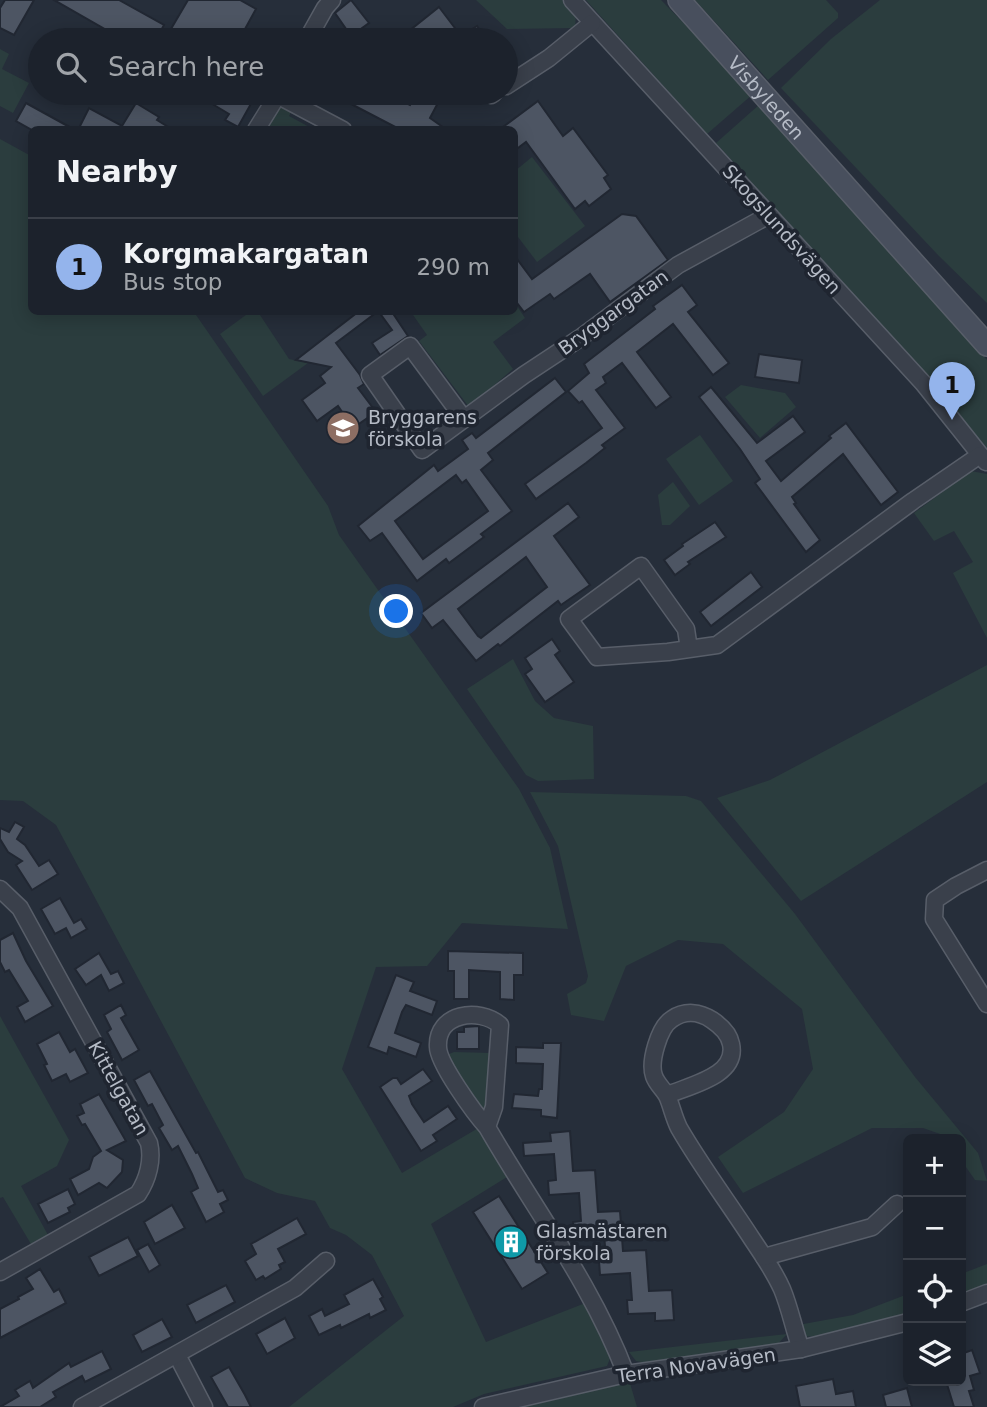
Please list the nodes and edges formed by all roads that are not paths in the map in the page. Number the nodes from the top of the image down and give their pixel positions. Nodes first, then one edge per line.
1 (332, 0) edge
2 (572, 0) edge
3 (679, 0) edge
4 (592, 23) junction
5 (314, 28) edge
6 (518, 78) edge
7 (272, 105) edge
8 (298, 105) edge
9 (259, 126) edge
10 (335, 126) edge
11 (854, 194) junction
12 (769, 215) junction
13 (987, 322) edge
14 (987, 345) edge
15 (464, 419) junction
16 (984, 459) edge
17 (689, 649) junction
18 (987, 870) edge
19 (0, 889) edge
20 (987, 1004) edge
21 (668, 1095) junction
22 (487, 1127) junction
23 (897, 1204) dead end
24 (764, 1257) junction
25 (327, 1261) dead end
26 (0, 1272) edge
27 (987, 1293) edge
28 (966, 1302) edge
29 (904, 1323) edge
30 (801, 1349) junction
31 (177, 1355) junction
32 (626, 1374) junction
33 (82, 1407) edge
34 (204, 1407) edge
35 (483, 1407) edge

1 - 5 street
2 - 4 street, Skogslundsvägen
3 - 11 main road, Visbyleden
4 - 6 street
4 - 12 street, Skogslundsvägen
7 - 9 street
8 - 10 street
11 - 13 main road, Visbyleden
11 - 14 main road, Visbyleden
12 - 15 street, Bryggargatan
12 - 16 street, Skogslundsvägen
15 - 15 street, Bryggargatan
16 - 17 street
17 - 17 street
18 - 20 street
19 - 26 street, Kittelgatan
21 - 21 street
21 - 24 street
22 - 22 street
22 - 32 street
23 - 24 street
24 - 30 street
25 - 31 street
27 - 28 street
29 - 30 street, Terra Novavägen
30 - 32 street, Terra Novavägen
31 - 33 street
31 - 34 street
32 - 35 street, Terra Novavägen

